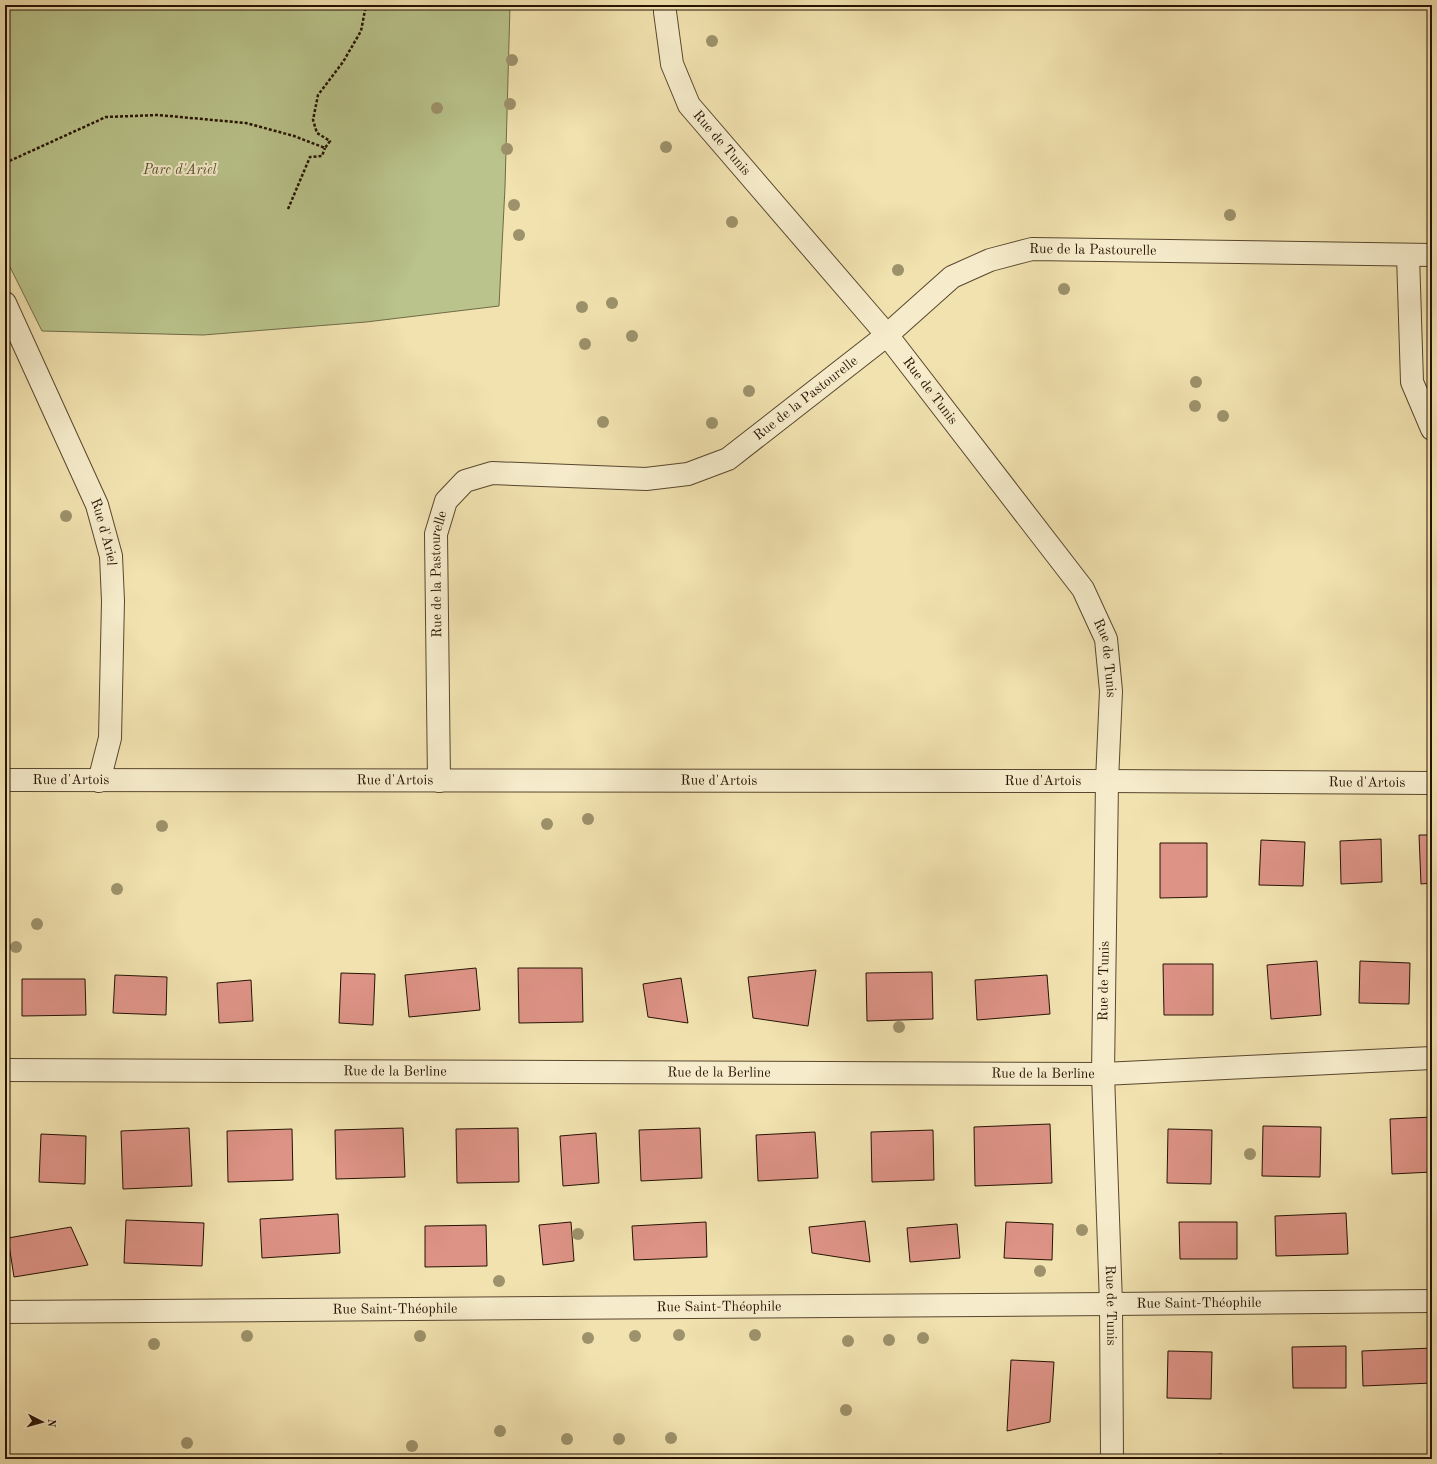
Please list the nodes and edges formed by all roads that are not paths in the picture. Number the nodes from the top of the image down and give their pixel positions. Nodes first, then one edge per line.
1 (665, 5) edge
2 (1408, 255) junction
3 (1432, 255) edge
4 (5, 303) edge
5 (887, 335) junction
6 (1432, 429) edge
7 (5, 780) edge
8 (99, 781) junction
9 (439, 781) junction
10 (1107, 781) junction
11 (1432, 783) edge
12 (1432, 1058) edge
13 (5, 1070) edge
14 (1103, 1074) junction
15 (1432, 1300) edge
16 (1111, 1304) junction
17 (5, 1312) edge
18 (1112, 1459) edge

1 - 5 street, Rue de Tunis
2 - 3 street, Rue de la Pastourelle
2 - 5 street, Rue de la Pastourelle
2 - 6 street
4 - 8 street, Rue d'Ariel
5 - 9 street, Rue de la Pastourelle
5 - 10 street, Rue de Tunis
7 - 8 street, Rue d'Artois
8 - 9 street, Rue d'Artois
9 - 10 street, Rue d'Artois
10 - 11 street, Rue d'Artois
10 - 14 street, Rue de Tunis
12 - 14 street, Rue de la Berline
13 - 14 street, Rue de la Berline
14 - 16 street, Rue de Tunis
15 - 16 street, Rue Saint-Théophile
16 - 17 street, Rue Saint-Théophile
16 - 18 street, Rue de Tunis

